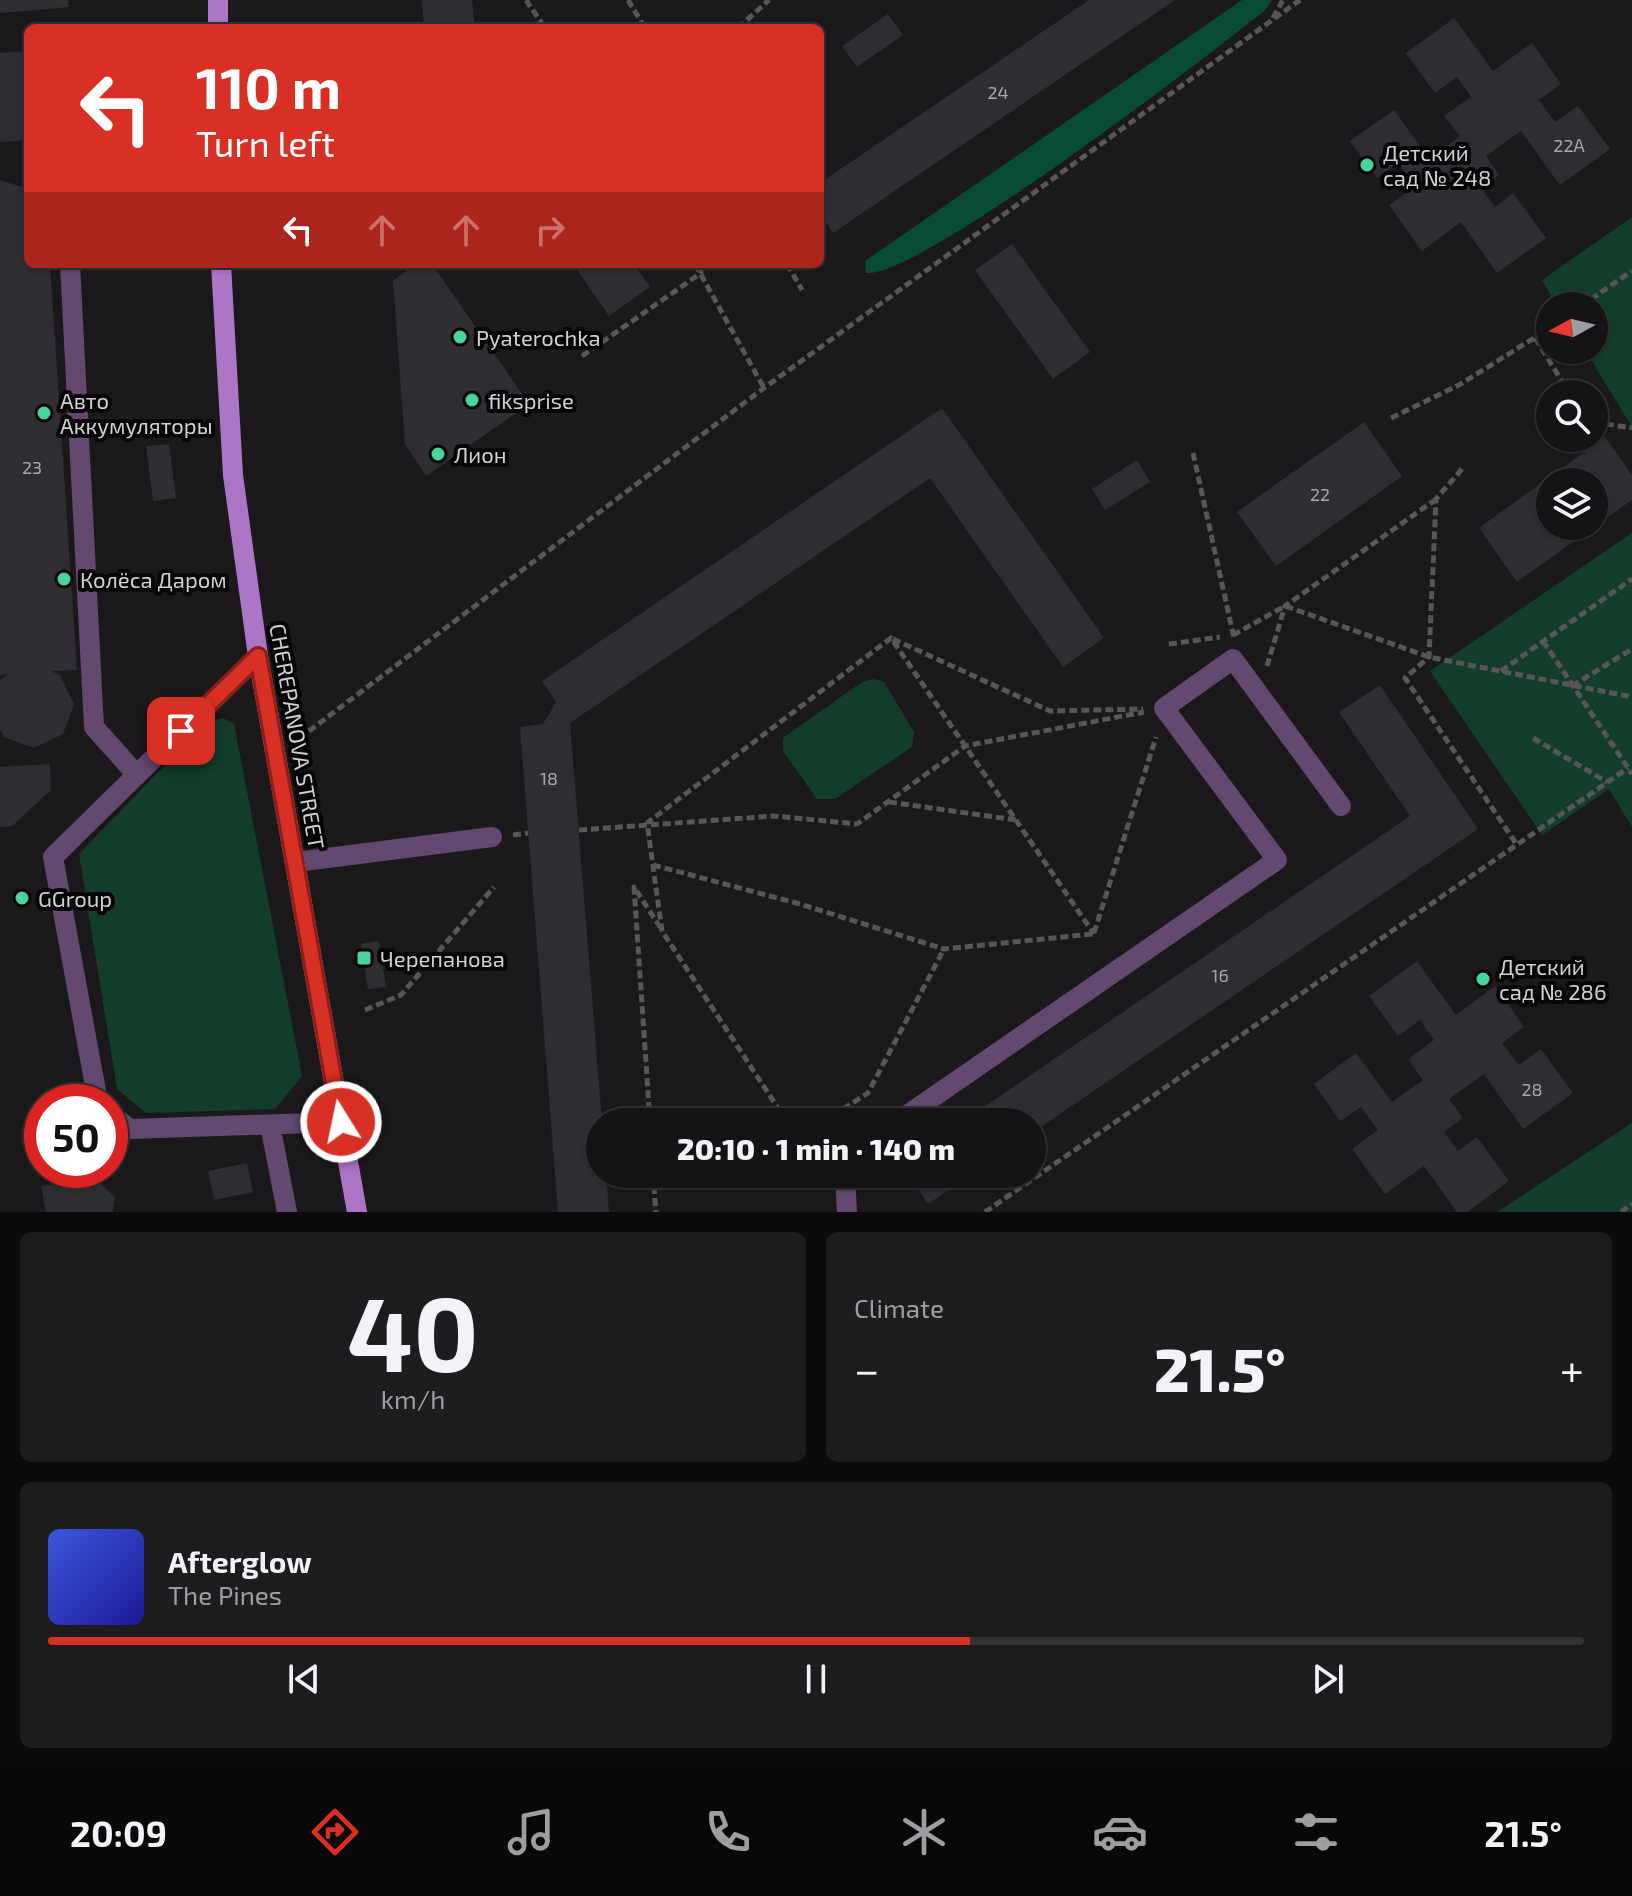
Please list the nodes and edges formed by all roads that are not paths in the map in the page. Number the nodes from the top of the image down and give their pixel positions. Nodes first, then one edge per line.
1 (218, 0) edge
2 (218, 24) edge
3 (70, 268) edge
4 (221, 268) edge
5 (258, 656) junction
6 (137, 775) junction
7 (1341, 806) dead end
8 (492, 837) dead end
9 (296, 862) junction
10 (95, 1084) edge
11 (917, 1108) edge
12 (341, 1122) junction
13 (270, 1125) junction
14 (128, 1128) edge
15 (846, 1188) edge
16 (287, 1212) edge
17 (357, 1212) edge
18 (847, 1212) edge

1 - 2 main road
3 - 6 lane
4 - 5 main road, CHEREPANOVA STREET
5 - 6 lane
5 - 9 main road, CHEREPANOVA STREET
6 - 10 lane
7 - 11 lane
8 - 9 lane
9 - 12 main road, CHEREPANOVA STREET
12 - 13 lane
12 - 17 main road, CHEREPANOVA STREET
13 - 14 lane
13 - 16 lane
15 - 18 lane

